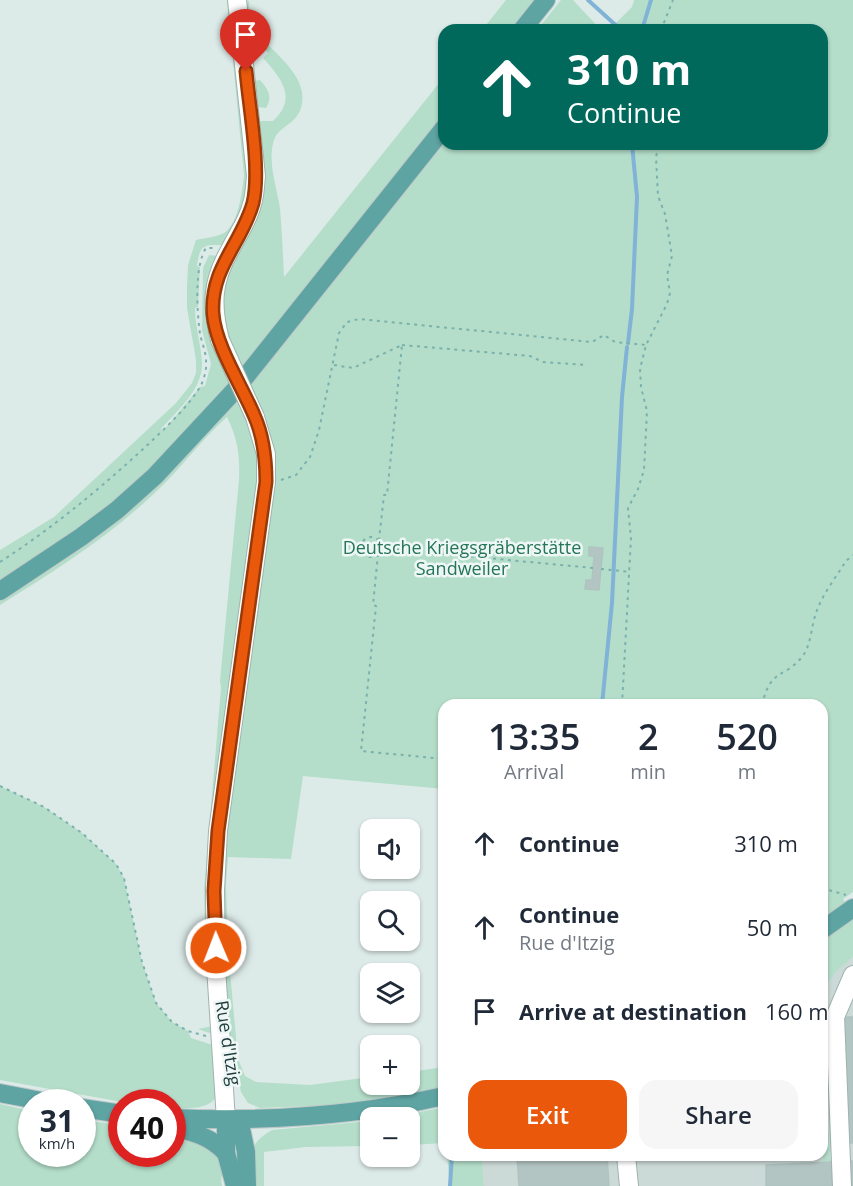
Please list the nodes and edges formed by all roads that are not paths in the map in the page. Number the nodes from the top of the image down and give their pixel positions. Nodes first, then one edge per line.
1 (237, 0) edge
2 (546, 0) edge
3 (527, 24) edge
4 (438, 136) edge
5 (0, 591) edge
6 (852, 902) edge
7 (828, 924) edge
8 (216, 967) junction
9 (853, 975) edge
10 (224, 1082) junction
11 (0, 1093) edge
12 (18, 1096) edge
13 (438, 1097) edge
14 (186, 1119) edge
15 (266, 1119) junction
16 (198, 1120) junction
17 (233, 1120) junction
18 (186, 1130) edge
19 (246, 1152) junction
20 (226, 1153) junction
21 (626, 1161) edge
22 (235, 1186) edge
23 (247, 1186) edge
24 (628, 1186) edge
25 (842, 1186) edge

1 - 8 street, Rue d'Itzig, bridge
2 - 3 main road
4 - 5 main road
6 - 7 main road
8 - 10 street, Rue d'Itzig
8 - 17 street, Rue d'Itzig
9 - 25 street
10 - 16 street
10 - 17 street, Rue d'Itzig
11 - 12 main road
13 - 15 main road
14 - 16 main road
15 - 17 main road
15 - 19 main road
16 - 17 main road
17 - 19 main road
17 - 20 main road
18 - 20 main road
19 - 23 main road
20 - 22 main road
21 - 24 street

